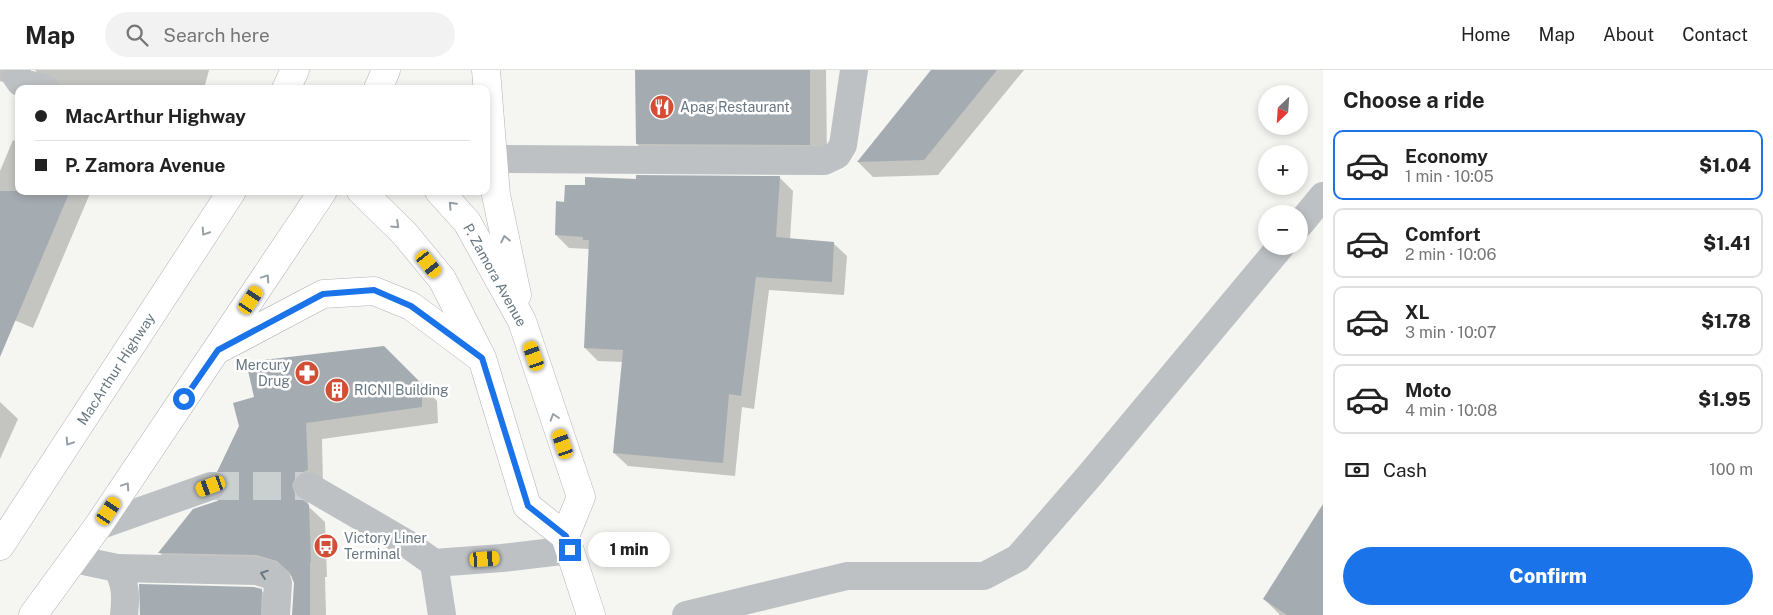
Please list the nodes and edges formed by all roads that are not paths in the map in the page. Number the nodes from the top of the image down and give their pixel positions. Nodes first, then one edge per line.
1 (17, 70) edge
2 (386, 70) edge
3 (486, 70) edge
4 (854, 70) edge
5 (31, 85) edge
6 (380, 85) edge
7 (487, 85) edge
8 (490, 121) edge
9 (493, 159) junction
10 (229, 195) edge
11 (320, 195) edge
12 (365, 195) edge
13 (443, 195) edge
14 (1323, 196) edge
15 (1308, 214) edge
16 (1273, 255) edge
17 (522, 322) junction
18 (218, 350) junction
19 (482, 358) junction
20 (211, 486) tunnel mouth
21 (308, 486) tunnel mouth
22 (98, 526) junction
23 (568, 543) junction
24 (0, 546) edge
25 (74, 559) junction
26 (434, 563) junction
27 (117, 568) junction
28 (33, 615) edge
29 (124, 615) edge
30 (276, 615) edge
31 (442, 615) edge
32 (591, 615) edge
33 (686, 615) edge

1 - 5 street
2 - 6 highway
3 - 7 highway
4 - 9 street
8 - 9 highway
17 -> 9 highway
10 -> 24 highway, MacArthur Highway
18 -> 11 highway
12 -> 19 highway
17 -> 13 highway, P. Zamora Avenue
14 - 15 street
16 - 33 street
23 -> 17 highway, P. Zamora Avenue
18 - 19 highway
22 -> 18 highway
19 - 23 highway
20 - 22 street
21 - 26 street
22 - 25 highway
23 - 26 street
23 - 32 highway
25 - 27 street
25 - 28 highway
26 - 31 street
27 - 29 street
30 -> 27 street

